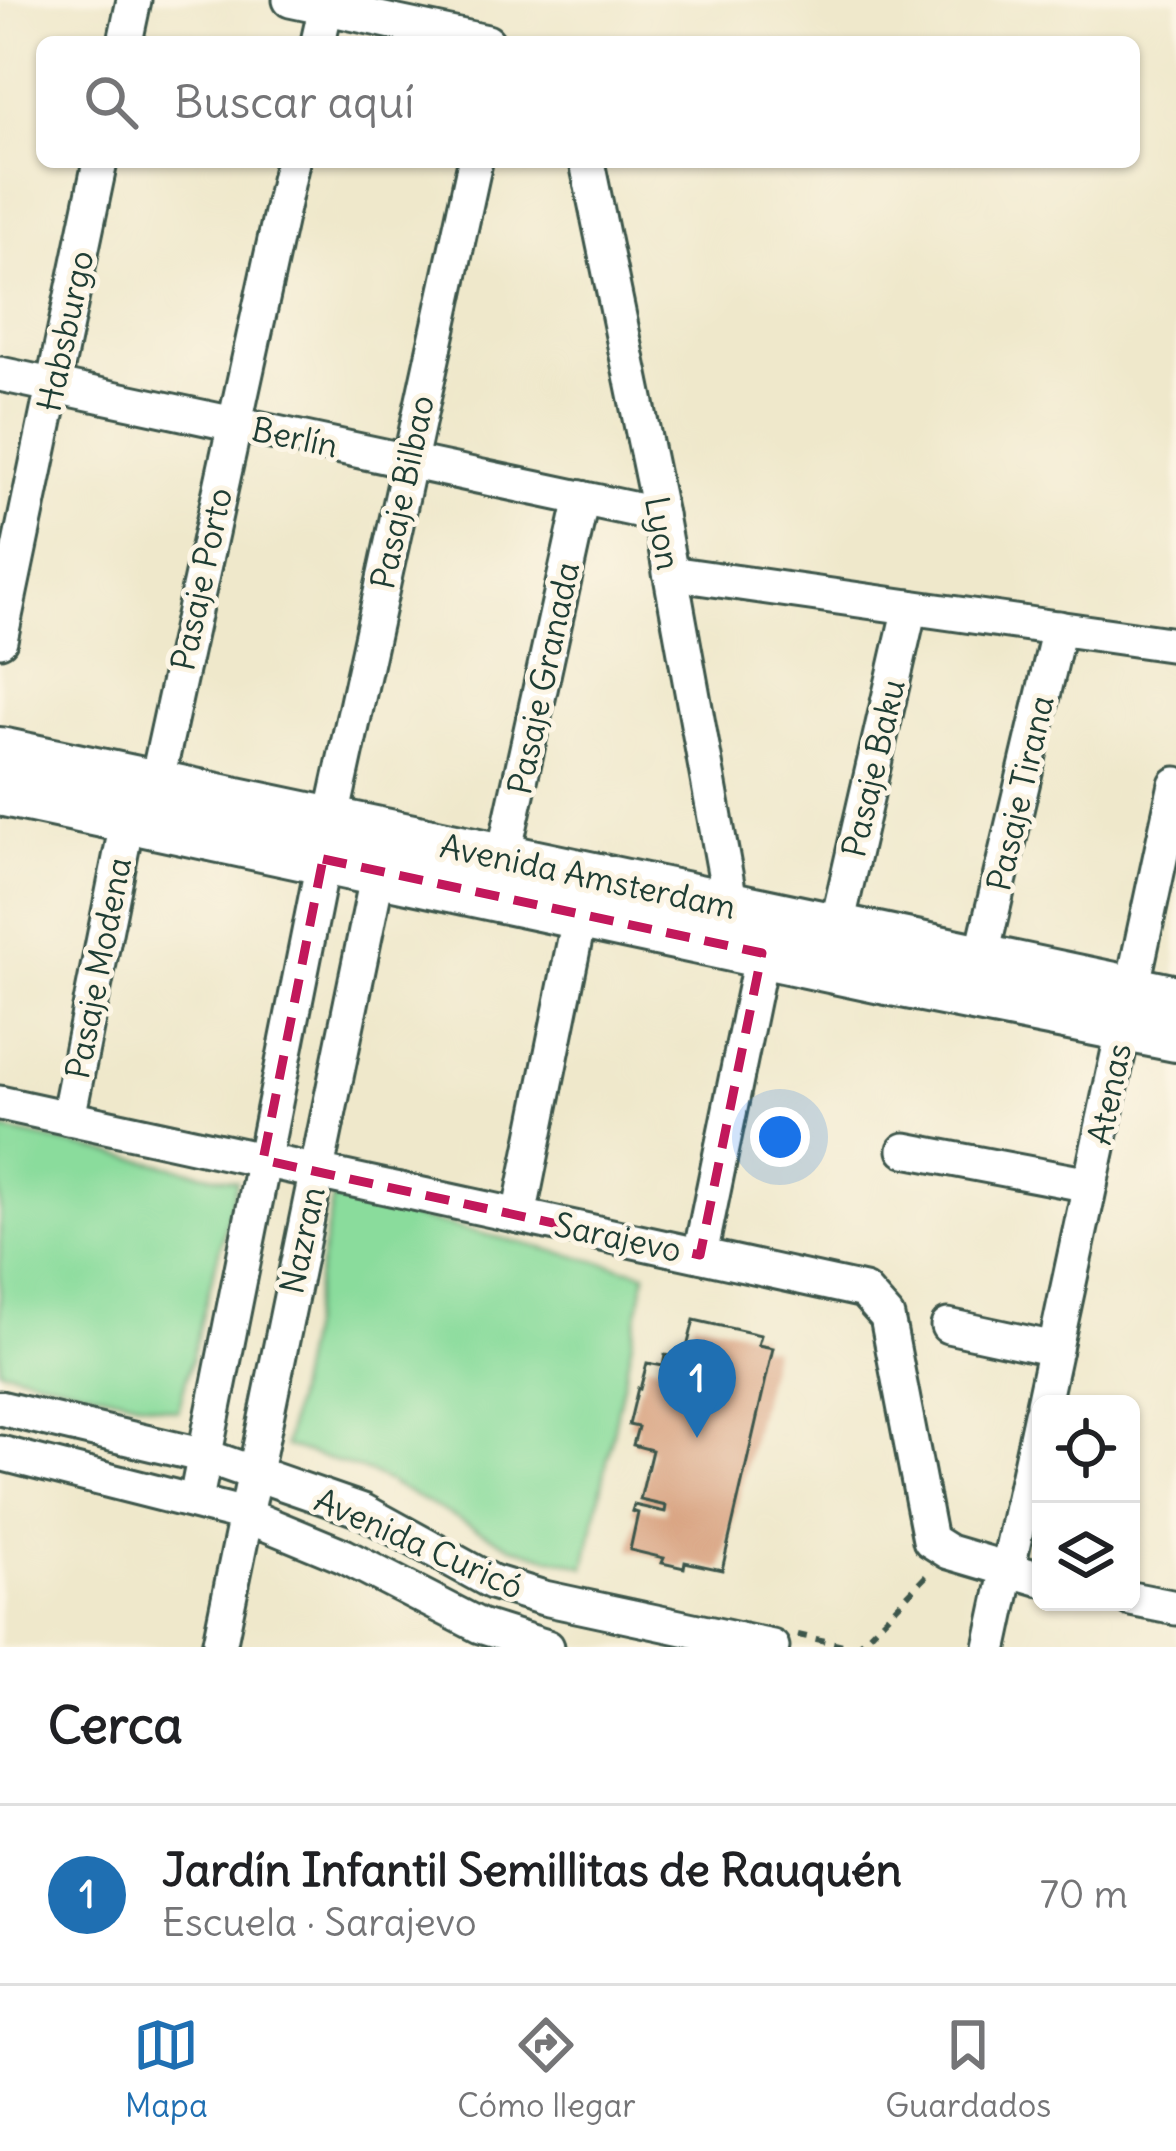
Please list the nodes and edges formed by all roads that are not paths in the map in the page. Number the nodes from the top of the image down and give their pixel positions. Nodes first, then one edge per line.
1 (134, 0) edge
2 (290, 0) edge
3 (326, 8) junction
4 (126, 36) edge
5 (319, 36) edge
6 (459, 36) edge
7 (99, 168) edge
8 (291, 168) edge
9 (474, 168) edge
10 (588, 168) edge
11 (0, 374) edge
12 (53, 386) junction
13 (235, 424) junction
14 (408, 461) junction
15 (582, 499) junction
16 (660, 515) junction
17 (670, 573) junction
18 (910, 607) junction
19 (1059, 628) junction
20 (0, 640) edge
21 (1176, 645) edge
22 (0, 752) edge
23 (1176, 784) edge
24 (0, 790) edge
25 (142, 801) junction
26 (327, 841) junction
27 (382, 852) junction
28 (503, 858) junction
29 (731, 906) junction
30 (580, 914) junction
31 (836, 929) junction
32 (762, 953) junction
33 (981, 959) junction
34 (1144, 1006) edge
35 (1176, 1037) edge
36 (0, 1103) edge
37 (68, 1118) junction
38 (904, 1150) dead end
39 (263, 1160) junction
40 (316, 1172) junction
41 (1090, 1185) junction
42 (519, 1216) junction
43 (700, 1255) junction
44 (948, 1326) dead end
45 (1055, 1349) junction
46 (1045, 1395) edge
47 (0, 1408) edge
48 (0, 1453) edge
49 (205, 1456) junction
50 (1032, 1456) edge
51 (254, 1473) junction
52 (196, 1499) junction
53 (245, 1515) junction
54 (1007, 1572) junction
55 (1032, 1577) edge
56 (1140, 1599) edge
57 (1175, 1604) edge
58 (219, 1647) edge
59 (548, 1647) edge
60 (772, 1647) edge
61 (991, 1647) edge

1 - 4 street
2 - 3 street
3 - 5 street
3 - 6 street
7 - 12 street, Habsburgo
8 - 13 street, Pasaje Porto
9 - 14 street, Pasaje Bilbao
10 - 16 street, Lyon
11 - 12 street, Berlín
12 - 13 street, Berlín
12 - 20 street, Habsburgo
13 - 14 street, Berlín
13 - 25 street, Pasaje Porto
14 - 15 street, Berlín
14 - 26 street, Pasaje Bilbao
15 - 16 street, Berlín
15 - 28 street, Pasaje Granada
16 - 17 street, Lyon
17 - 18 street
17 - 29 street, Lyon
18 - 19 street
18 - 31 street, Pasaje Baku
19 - 21 street
19 - 33 street, Pasaje Tirana
22 - 25 street, Avenida Amsterdam
23 - 34 street, Atenas
24 - 25 street, Avenida Amsterdam
25 - 26 street, Avenida Amsterdam
25 - 37 street, Pasaje Modena
26 - 27 street, Avenida Amsterdam
26 - 39 street, Nazran
27 - 28 street, Avenida Amsterdam
27 - 30 street, Avenida Amsterdam
27 - 40 street, Nazran
28 - 29 street, Avenida Amsterdam
29 - 31 street, Avenida Amsterdam
30 - 32 street, Avenida Amsterdam
30 - 42 street
31 - 33 street, Avenida Amsterdam
32 - 34 street, Avenida Amsterdam
32 - 43 street
33 - 34 street, Avenida Amsterdam
34 - 35 street, Avenida Amsterdam
34 - 41 street, Atenas
36 - 37 street, Sarajevo
37 - 39 street, Sarajevo
38 - 41 street
39 - 40 street, Sarajevo
39 - 49 street, Nazran
40 - 42 street, Sarajevo
40 - 51 street, Nazran
41 - 45 street, Atenas
42 - 43 street, Sarajevo
43 - 54 street, Sarajevo
44 - 45 street
45 - 46 street, Atenas
47 - 49 street, Avenida Curicó
48 - 52 street, Avenida Curicó
49 - 51 street, Avenida Curicó
49 - 52 street, Nazran
50 - 54 street
51 - 53 street, Nazran
51 - 60 street, Avenida Curicó
52 - 53 street, Avenida Curicó
53 - 58 street, Nazran
53 - 59 street, Avenida Curicó
54 - 55 street
54 - 61 street
56 - 57 street

